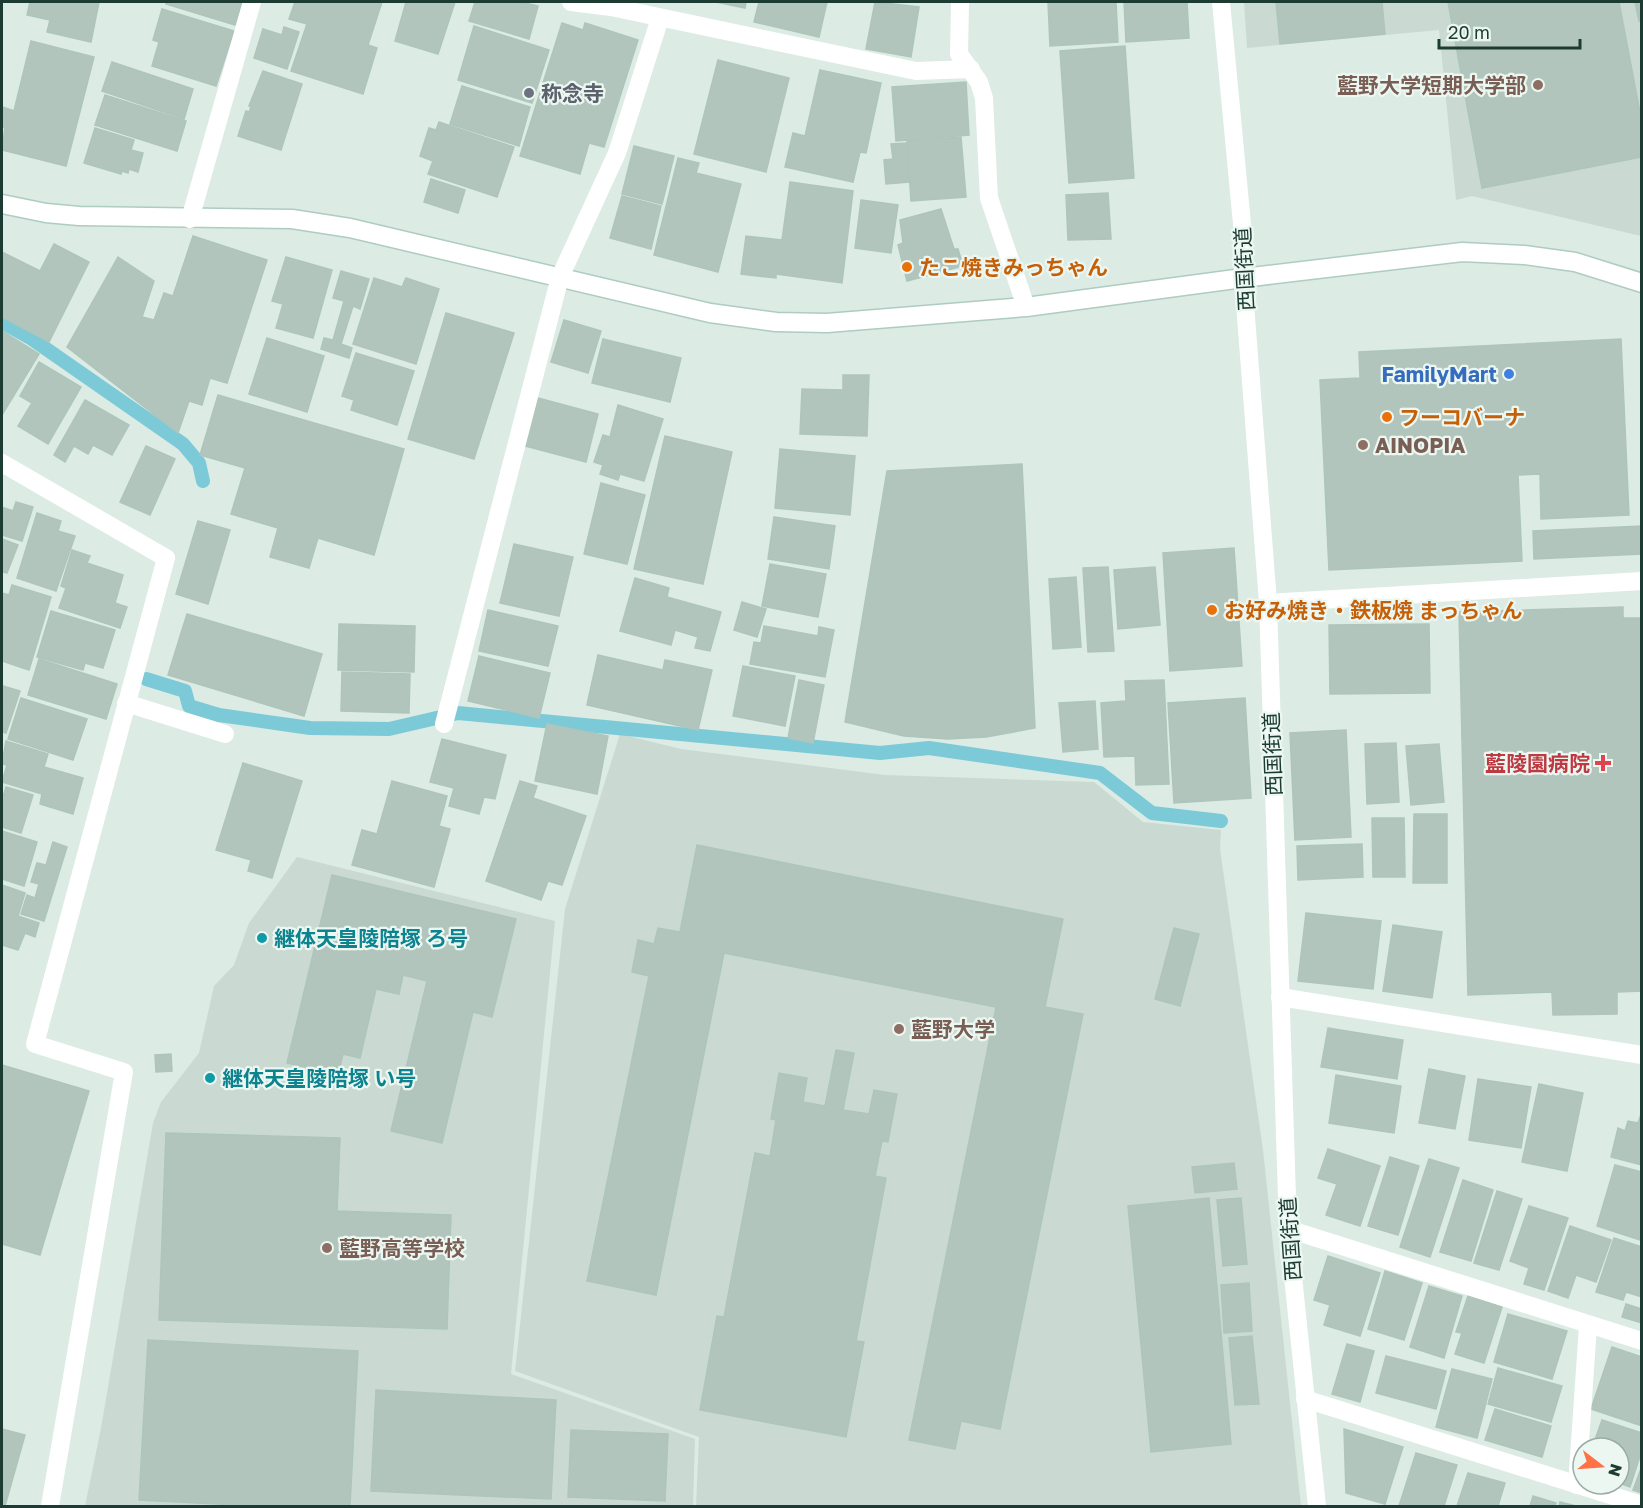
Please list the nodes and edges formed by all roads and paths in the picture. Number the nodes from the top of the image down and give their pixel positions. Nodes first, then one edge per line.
1 (252, 2) edge
2 (571, 2) edge
3 (960, 2) edge
4 (1221, 2) edge
5 (612, 4) edge
6 (660, 18) junction
7 (971, 69) junction
8 (2, 204) edge
9 (190, 219) junction
10 (560, 277) junction
11 (1243, 278) junction
12 (1641, 283) edge
13 (1026, 307) junction
14 (2, 463) edge
15 (1641, 581) edge
16 (1268, 603) junction
17 (126, 703) junction
18 (445, 718) dead end
19 (225, 734) dead end
20 (1280, 997) junction
21 (1641, 1054) edge
22 (1288, 1230) junction
23 (1588, 1326) junction
24 (1641, 1341) edge
25 (1305, 1399) junction
26 (1580, 1436) edge
27 (1571, 1483) edge
28 (1612, 1496) edge
29 (1641, 1505) edge
30 (50, 1506) edge
31 (1317, 1506) edge

1 - 9 street
2 - 5 street
3 - 7 street
4 - 11 street, 西国街道
5 - 6 street
6 - 7 street
6 - 10 street
7 - 13 street
8 - 9 street
9 - 10 street
10 - 13 street
10 - 18 street
11 - 12 street
11 - 13 street
11 - 16 street, 西国街道
14 - 17 street
15 - 16 street
16 - 20 street, 西国街道
17 - 19 street
17 - 30 street
20 - 21 street
20 - 22 street, 西国街道
22 - 23 street
22 - 25 street, 西国街道
23 - 24 street
23 - 26 street
25 - 27 street
25 - 31 street, 西国街道
28 - 29 street

